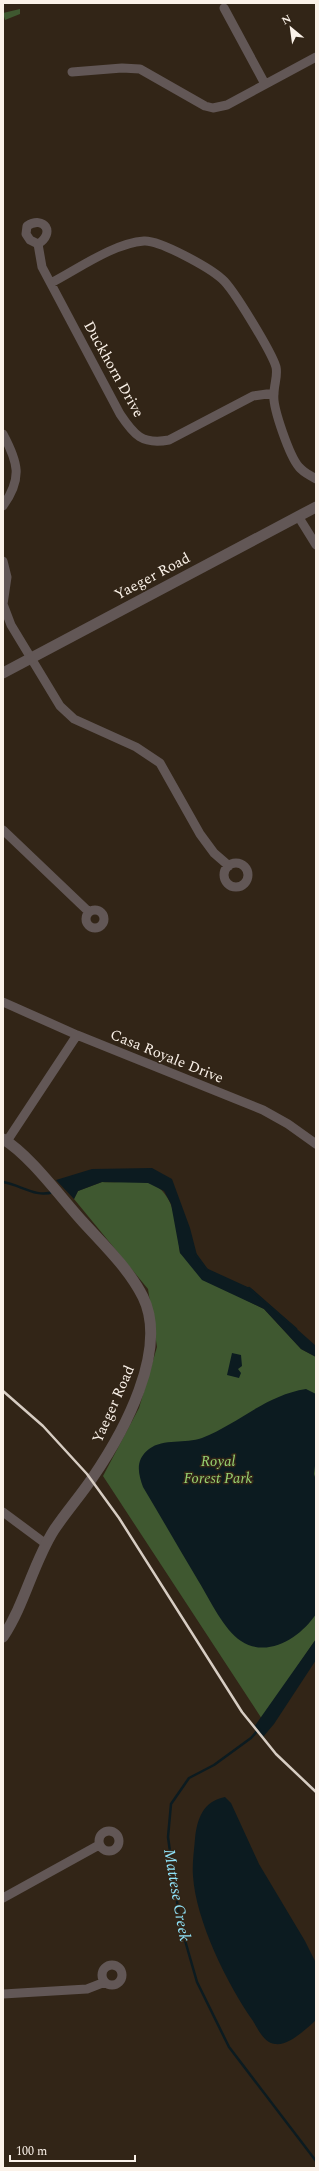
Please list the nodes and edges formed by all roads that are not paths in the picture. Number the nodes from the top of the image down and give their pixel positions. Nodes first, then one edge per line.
1 (224, 8) dead end
2 (316, 57) edge
3 (72, 72) dead end
4 (265, 84) junction
5 (38, 244) dead end
6 (51, 283) junction
7 (274, 394) junction
8 (3, 434) edge
9 (316, 479) edge
10 (3, 506) edge
11 (316, 507) edge
12 (298, 516) junction
13 (316, 545) edge
14 (3, 561) edge
15 (31, 658) junction
16 (3, 673) edge
17 (3, 830) edge
18 (229, 866) dead end
19 (89, 912) dead end
20 (3, 1002) edge
21 (77, 1035) junction
22 (5, 1140) edge
23 (316, 1144) edge
24 (3, 1512) edge
25 (46, 1544) junction
26 (3, 1637) edge
27 (99, 1845) dead end
28 (3, 1898) edge
29 (105, 1982) dead end
30 (3, 1994) edge

1 - 4 street
2 - 4 street
3 - 4 street
5 - 6 street, Duckhorn Drive
6 - 7 street
6 - 7 street, Duckhorn Drive
7 - 9 street
8 - 10 street
11 - 12 street, Yaeger Road
12 - 13 street
12 - 15 street, Yaeger Road
14 - 15 street
15 - 16 street, Yaeger Road
15 - 18 street
17 - 19 street
20 - 21 street, Casa Royale Drive
21 - 22 street
21 - 23 street, Casa Royale Drive
22 - 25 street, Yaeger Road
24 - 25 street
25 - 26 street, Yaeger Road
27 - 28 street
29 - 30 street

